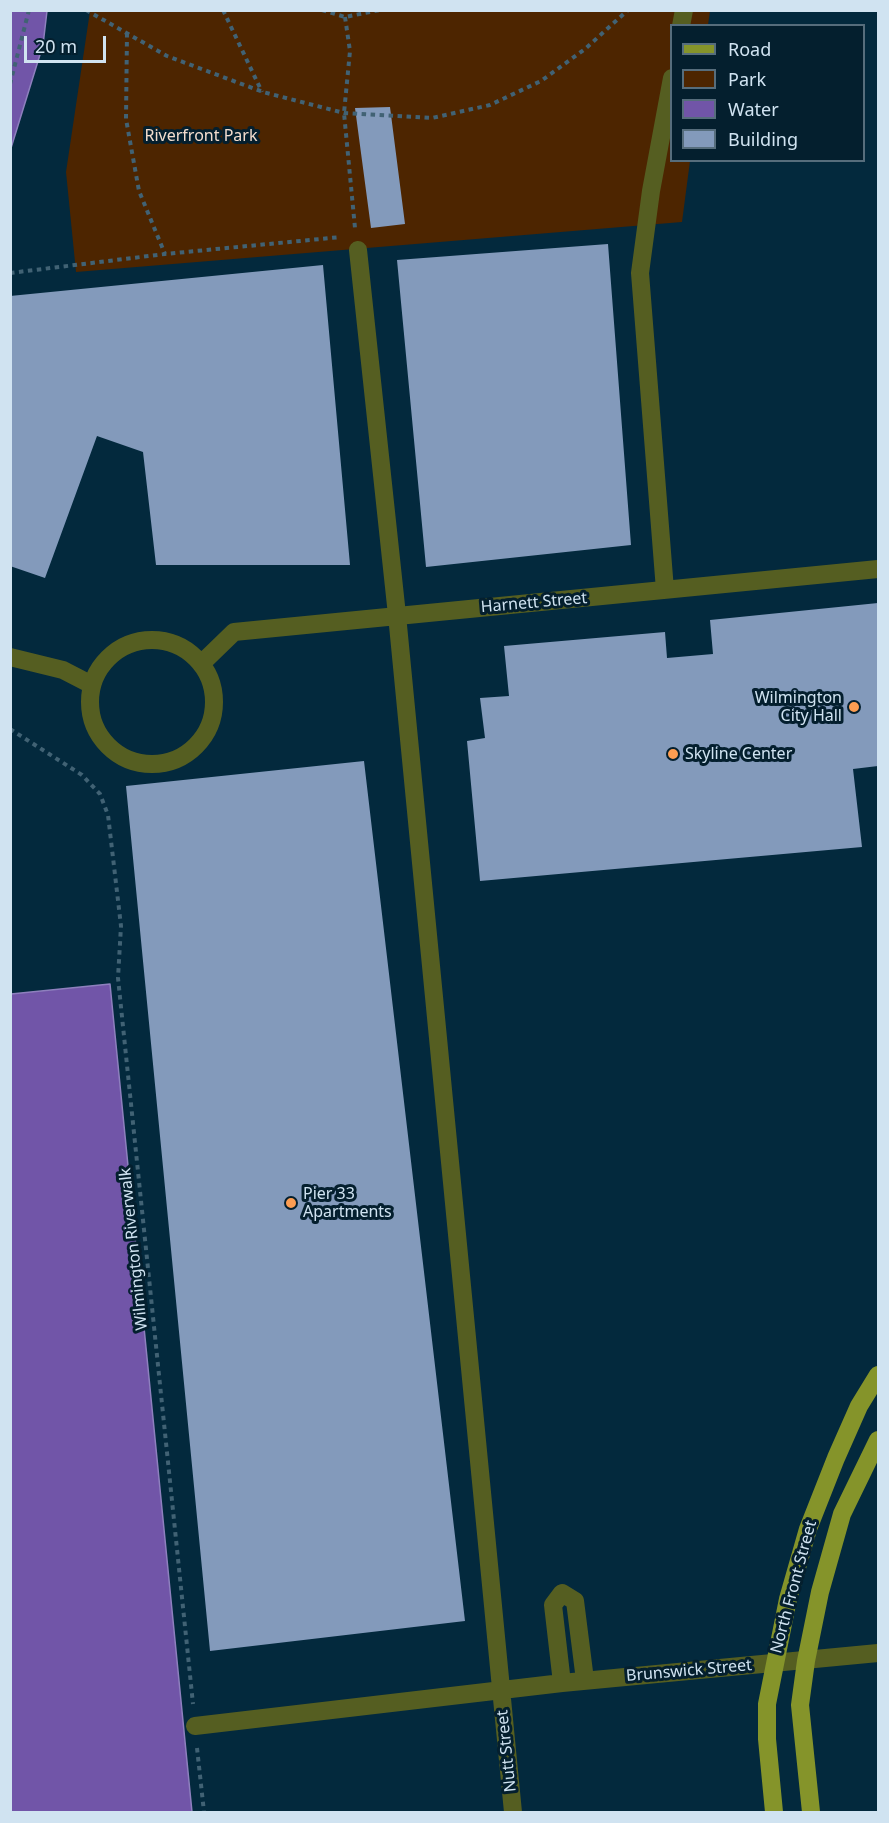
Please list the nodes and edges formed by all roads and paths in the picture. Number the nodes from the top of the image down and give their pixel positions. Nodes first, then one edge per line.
1 (29, 10) edge
2 (86, 10) edge
3 (223, 10) edge
4 (321, 10) edge
5 (380, 10) edge
6 (628, 10) edge
7 (345, 16) junction
8 (127, 33) junction
9 (10, 84) edge
10 (670, 89) edge
11 (263, 92) junction
12 (344, 113) junction
13 (357, 243) junction
14 (165, 254) junction
15 (10, 273) edge
16 (879, 568) edge
17 (665, 590) junction
18 (397, 615) junction
19 (10, 657) edge
20 (202, 663) junction
21 (92, 685) junction
22 (10, 729) edge
23 (879, 1375) edge
24 (879, 1440) edge
25 (879, 1653) edge
26 (806, 1661) junction
27 (773, 1664) junction
28 (585, 1680) junction
29 (562, 1683) junction
30 (501, 1690) junction
31 (195, 1726) junction
32 (204, 1812) edge
33 (513, 1812) edge
34 (774, 1812) edge
35 (811, 1812) edge

1 - 9 path
2 - 8 path
3 - 11 path
4 - 7 path
5 - 7 path
6 - 12 path
7 - 12 path
8 - 11 path
8 - 14 path
10 - 17 street
11 - 12 path
12 - 13 path
13 - 14 path
13 - 18 street, Nutt Street
14 - 15 path
16 - 17 street, Harnett Street
17 - 18 street, Harnett Street
18 - 20 street, Harnett Street
18 - 30 street, Nutt Street
19 - 21 street
20 - 21 street
20 - 21 street
22 - 31 path, Wilmington Riverwalk
23 - 27 main road, North Front Street
24 - 26 main road, North Front Street
25 - 26 street, Brunswick Street
26 - 27 street, Brunswick Street
26 - 35 main road, North Front Street
27 - 28 street, Brunswick Street
27 - 34 main road, North Front Street
28 - 29 street, Brunswick Street
28 - 29 street
29 - 30 street, Brunswick Street
30 - 31 street, Brunswick Street
30 - 33 street, Nutt Street
31 - 32 path, Wilmington Riverwalk

